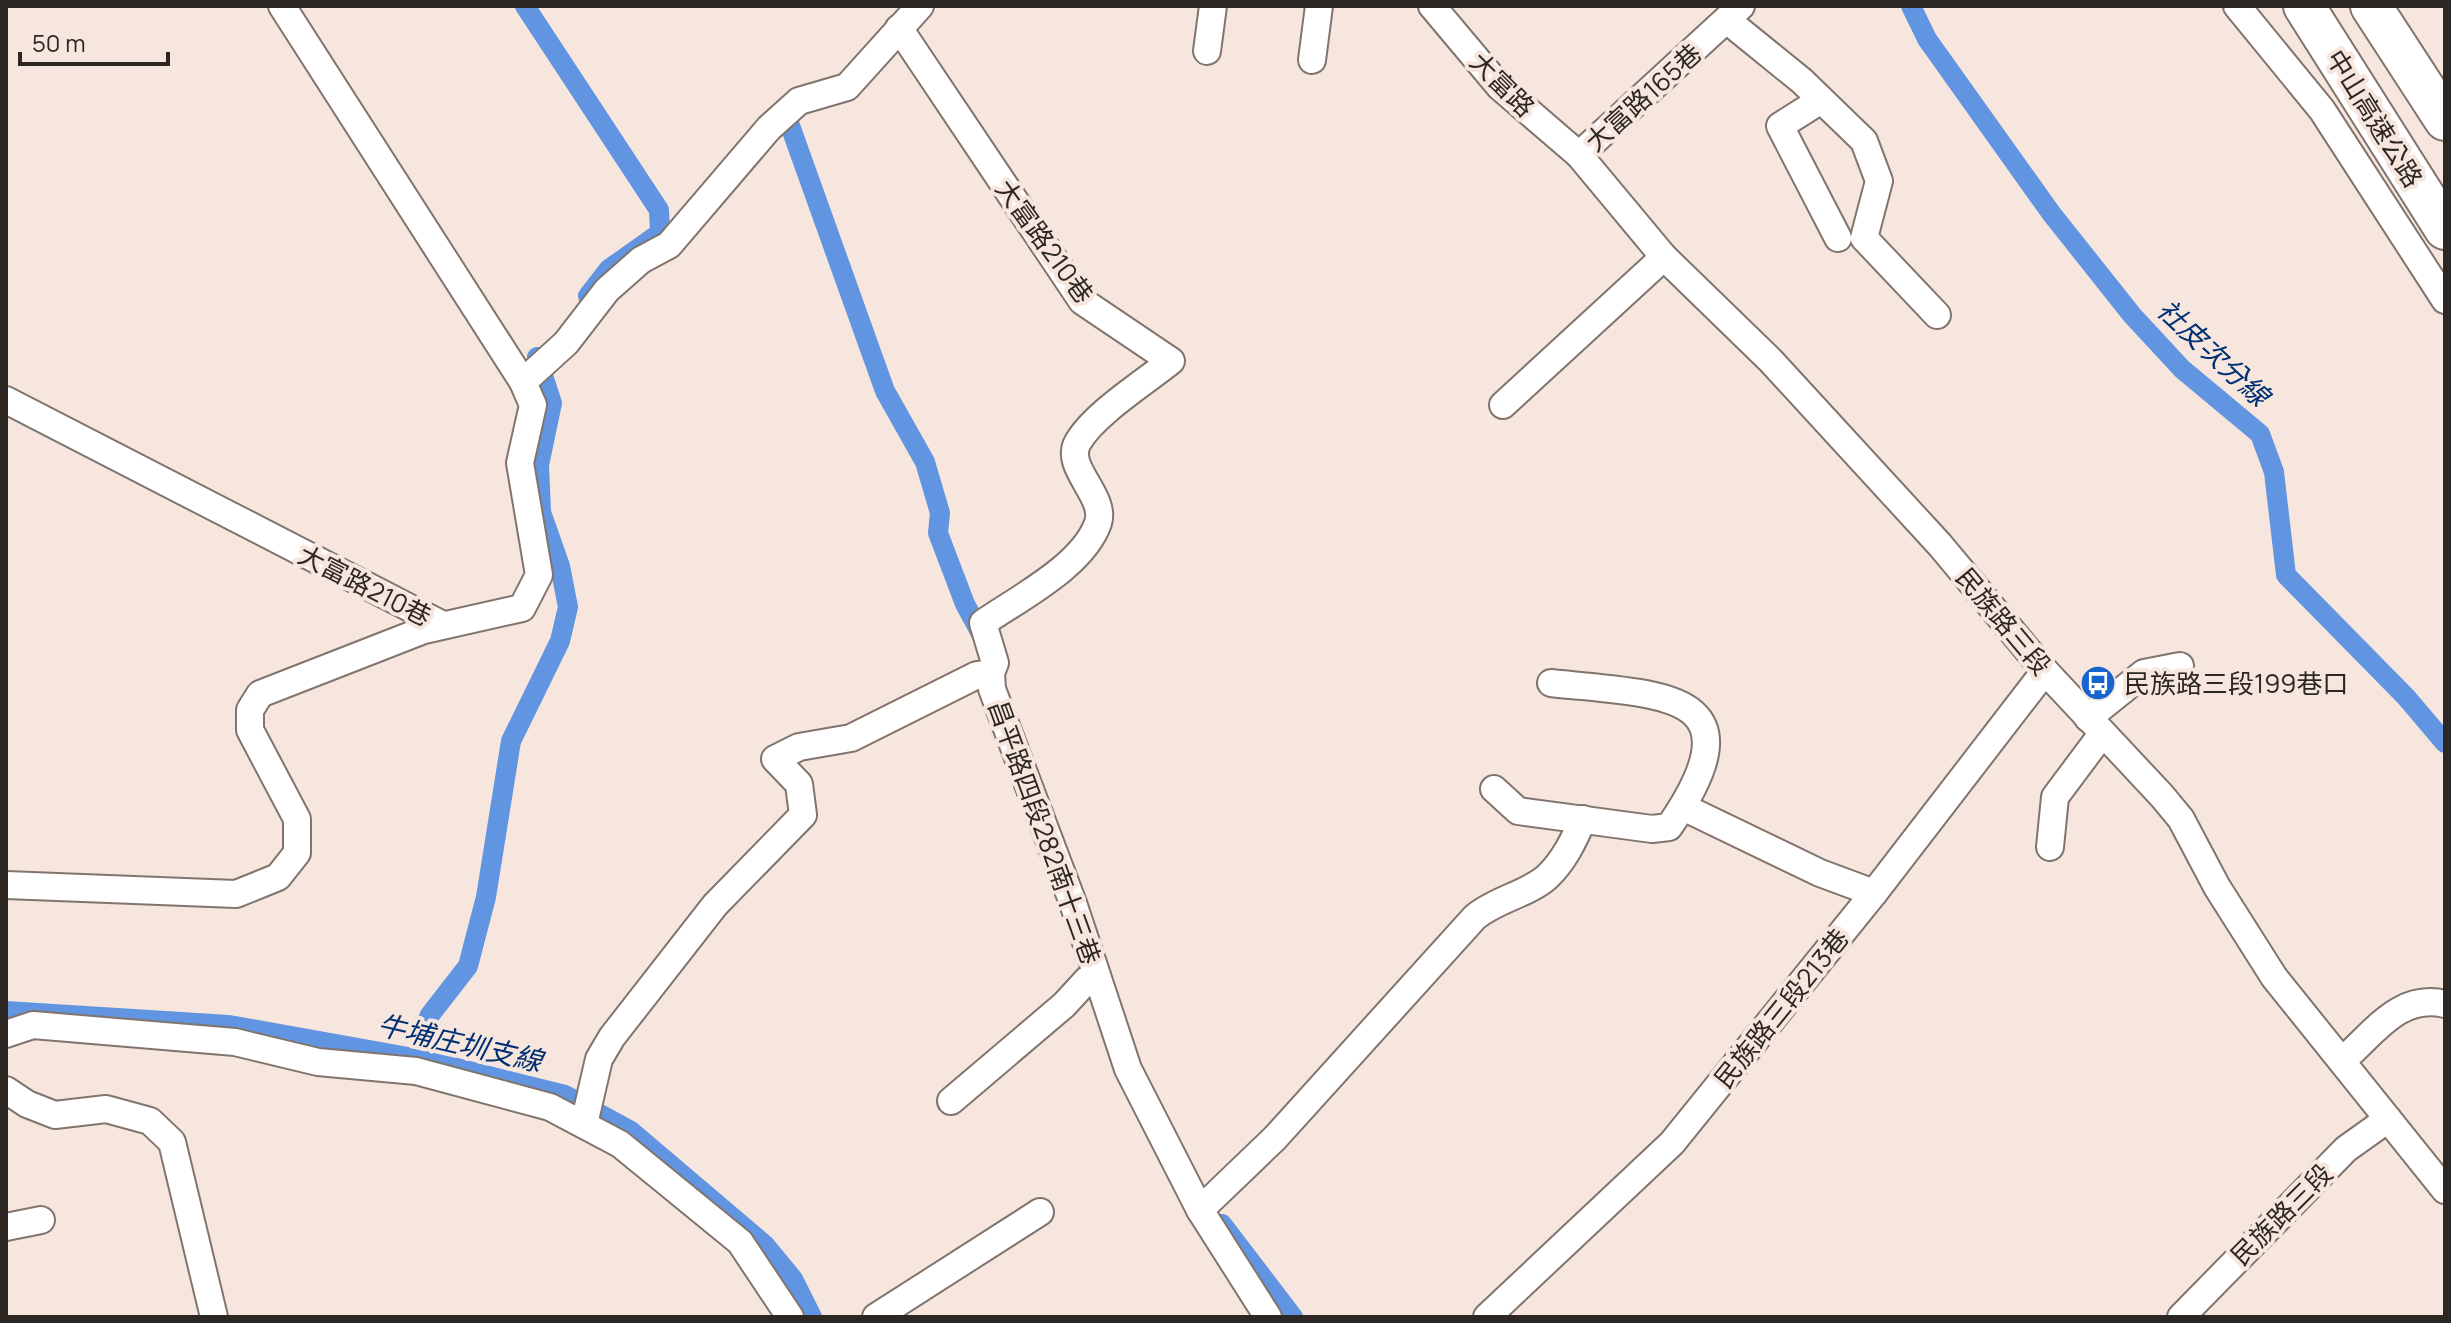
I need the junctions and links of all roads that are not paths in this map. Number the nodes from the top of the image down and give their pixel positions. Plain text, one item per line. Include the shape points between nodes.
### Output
1 (282, 6) edge
2 (920, 6) edge
3 (1213, 6) edge
4 (1319, 6) edge
5 (1432, 6) edge
6 (2237, 6) edge
7 (2304, 6) edge
8 (2371, 6) edge
9 (1734, 14) edge
10 (899, 28) junction
11 (1207, 51) dead end
12 (1312, 60) dead end
13 (1821, 100) junction
14 (2445, 120) edge
15 (1579, 155) junction
16 (2445, 229) edge
17 (1838, 238) dead end
18 (1664, 257) junction
19 (2445, 300) edge
20 (1937, 315) dead end
21 (527, 380) junction
22 (6, 400) edge
23 (1503, 405) dead end
24 (443, 625) junction
25 (2180, 666) dead end
26 (2045, 671) junction
27 (991, 673) junction
28 (1551, 683) dead end
29 (2095, 726) junction
30 (1494, 789) dead end
31 (1683, 807) junction
32 (1583, 819) junction
33 (2050, 847) dead end
34 (6, 885) edge
35 (1874, 893) junction
36 (1097, 976) junction
37 (2445, 1004) edge
38 (6, 1034) edge
39 (2344, 1059) junction
40 (6, 1090) edge
41 (951, 1101) dead end
42 (588, 1111) junction
43 (2388, 1119) junction
44 (2445, 1190) edge
45 (1200, 1210) junction
46 (1040, 1212) dead end
47 (41, 1220) dead end
48 (6, 1227) edge
49 (214, 1317) edge
50 (790, 1317) edge
51 (876, 1317) edge
52 (1268, 1317) edge
53 (1487, 1317) edge
54 (2181, 1317) edge

1 - 21 street, 大富路210巷
2 - 10 street
3 - 11 street
4 - 12 street
5 - 15 street, 大富路 via 1500,87
6 - 19 street via 2322,110
7 - 16 highway, 中山高速公路
8 - 14 highway
9 - 13 street
9 - 15 street, 大富路165巷
10 - 21 street via 847,87 799,101 769,128 669,245 641,260 607,290 566,343
10 - 27 street, 大富路210巷 via 1082,301 1171,361 1077,443 1075,456 1099,510 1098,523 1068,567 983,623 995,663
13 - 17 street via 1780,126
13 - 20 street via 1864,141 1879,181 1864,238
15 - 18 street, 民族路三段
18 - 23 street
18 - 26 street, 民族路三段 via 1771,361 1940,545
21 - 24 street, 大富路210巷 via 533,405 520,463 539,575 522,608
22 - 24 street, 大富路210巷
24 - 34 street via 260,694 250,710 250,730 297,819 297,853 278,877 236,894
25 - 29 street via 2144,673
26 - 29 street, 民族路三段
26 - 35 street, 民族路三段213巷
27 - 36 street, 昌平路四段282南十三巷 via 992,689
27 - 42 street, 昌平路四段282南十三巷 via 977,675 851,738 799,747 775,759 799,784 803,815 715,905 612,1037 599,1059
28 - 31 street via 1627,691 1676,701 1696,711 1706,726 1705,754
29 - 33 street via 2055,797
29 - 39 street, 民族路三段 via 2181,819 2274,977
30 - 32 street via 1518,811
31 - 32 street via 1669,827
31 - 35 street
32 - 45 street via 1571,848 1545,879 1492,903 1475,917 1275,1138
35 - 53 street, 民族路三段213巷 via 1672,1143
36 - 41 street
36 - 45 street, 昌平路四段282南十三巷 via 1128,1069
37 - 39 street via 2428,1000 2404,1005
38 - 42 street via 33,1025 235,1042 318,1062 416,1071
39 - 43 street, 民族路三段
40 - 49 street via 55,1115 106,1109 150,1121 172,1142
42 - 50 street via 620,1144 740,1242
43 - 44 street, 民族路三段
43 - 54 street, 民族路三段 via 2334,1159
45 - 52 street, 昌平路四段282南十三巷
46 - 51 street
47 - 48 street

